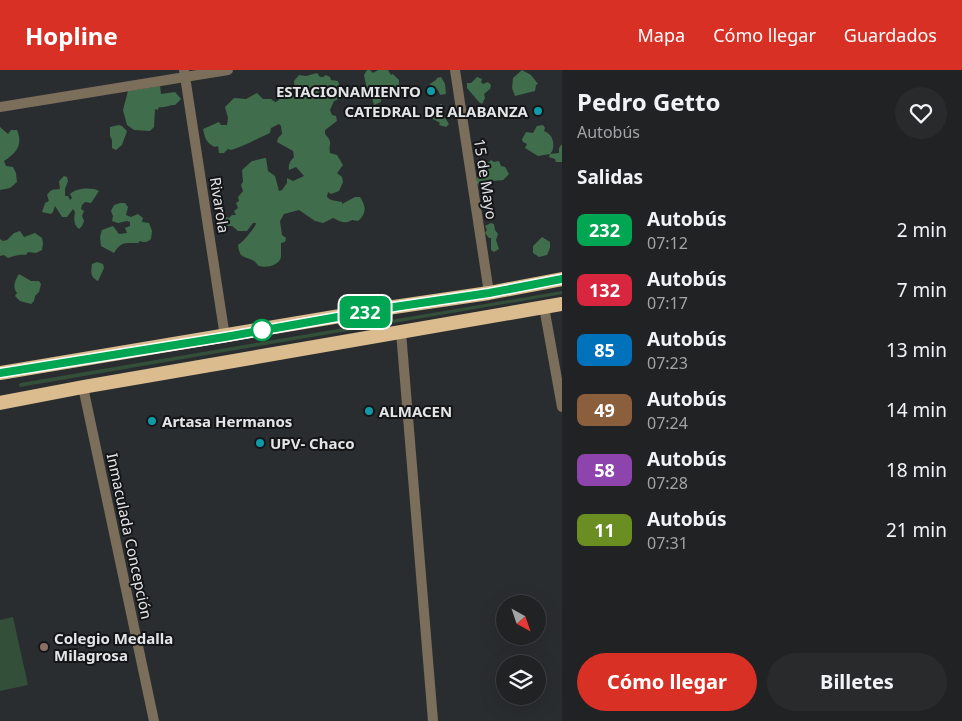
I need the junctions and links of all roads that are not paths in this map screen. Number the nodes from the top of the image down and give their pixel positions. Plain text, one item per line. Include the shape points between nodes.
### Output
1 (228, 70) edge
2 (455, 70) edge
3 (184, 74) edge
4 (0, 108) edge
5 (562, 279) edge
6 (489, 293) junction
7 (562, 304) edge
8 (544, 307) junction
9 (401, 332) junction
10 (225, 337) junction
11 (0, 373) edge
12 (83, 387) junction
13 (0, 403) edge
14 (562, 407) edge
15 (154, 721) edge
16 (434, 721) edge

1 - 3 street
2 - 6 street, 15 de Mayo
3 - 4 street
3 - 10 street, Rivarola
5 - 6 highway
6 - 10 highway
7 - 8 highway
8 - 9 highway
8 - 14 street
9 - 12 highway
9 - 16 street
10 - 11 highway
12 - 13 highway
12 - 15 street, Inmaculada Concepción

